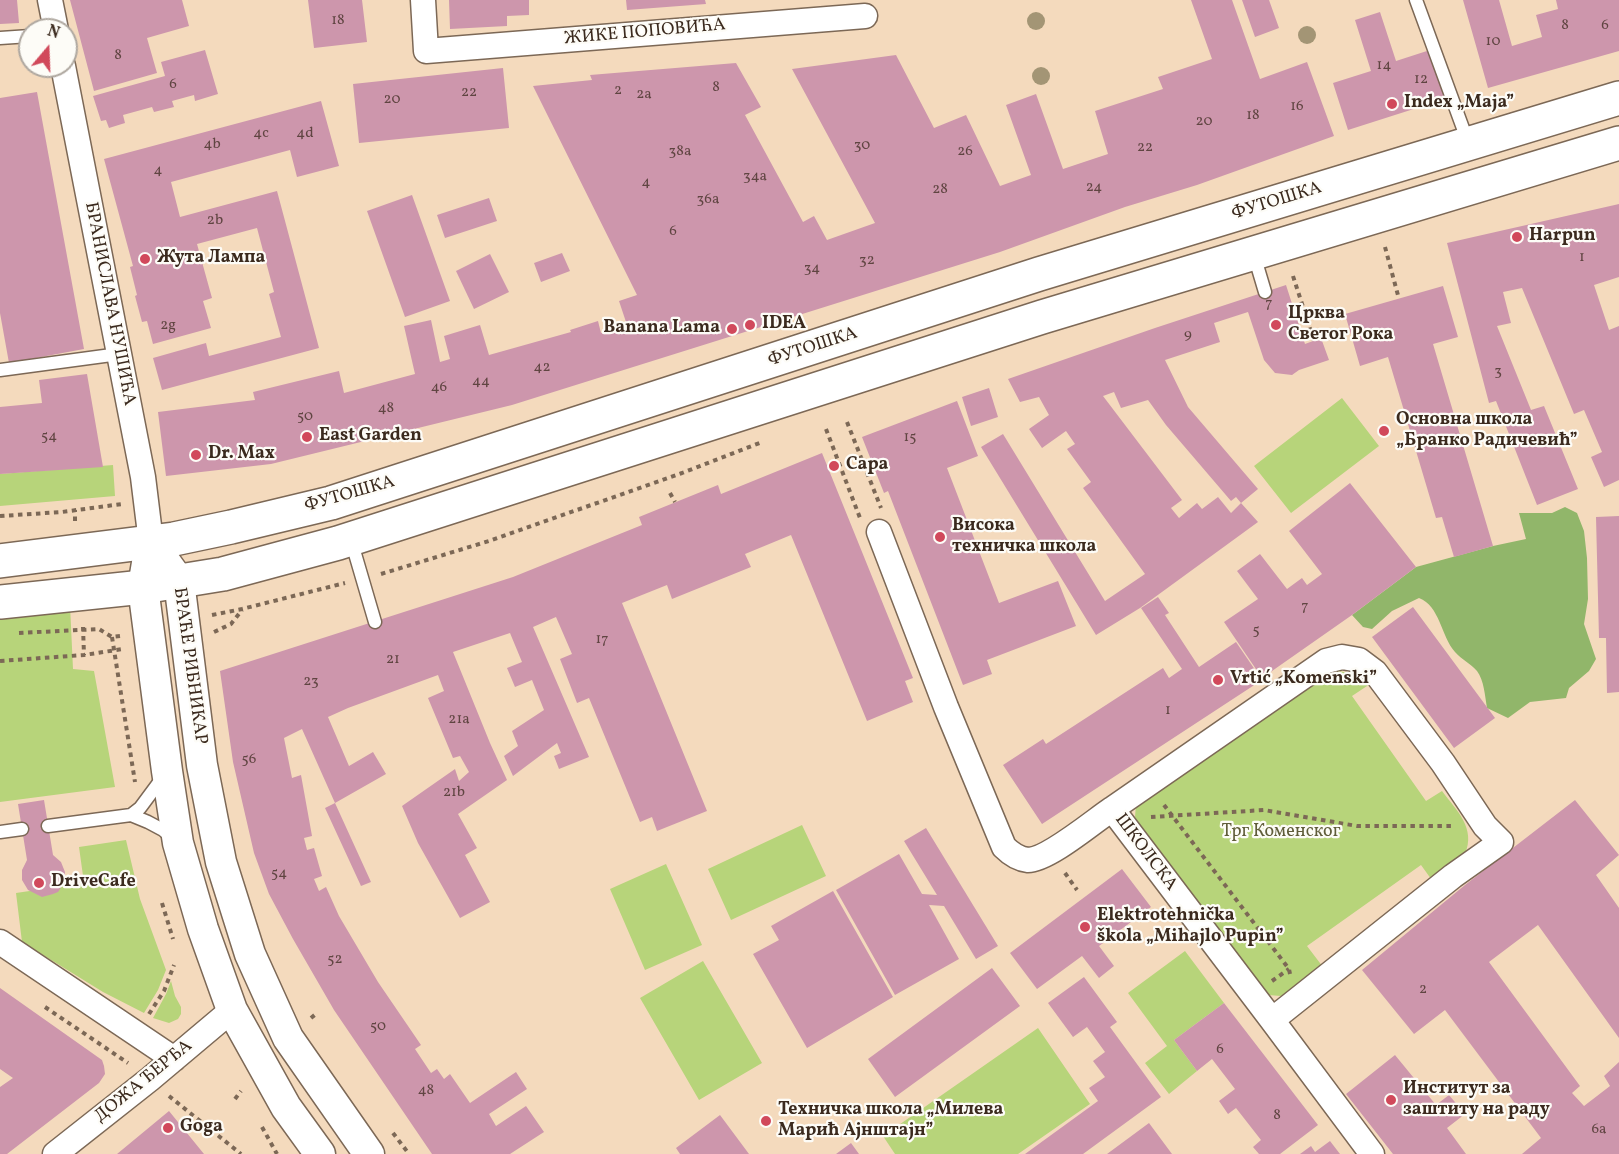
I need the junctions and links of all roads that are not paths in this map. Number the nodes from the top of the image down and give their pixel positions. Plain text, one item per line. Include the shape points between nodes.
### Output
1 (50, 0) edge
2 (423, 0) edge
3 (1416, 0) edge
4 (865, 16) dead end
5 (54, 18) edge
6 (18, 37) edge
7 (0, 38) edge
8 (65, 78) edge
9 (1619, 98) edge
10 (1619, 143) edge
11 (1468, 144) junction
12 (1253, 254) junction
13 (1265, 292) dead end
14 (119, 354) junction
15 (0, 370) edge
16 (882, 525) road end
17 (351, 539) junction
18 (152, 542) junction
19 (0, 561) edge
20 (179, 581) junction
21 (143, 587) junction
22 (0, 602) edge
23 (375, 622) dead end
24 (167, 771) junction
25 (1112, 809) junction
26 (131, 814) junction
27 (48, 826) dead end
28 (22, 829) dead end
29 (0, 832) edge
30 (178, 843) junction
31 (0, 942) edge
32 (232, 1010) junction
33 (1272, 1020) junction
34 (174, 1059) junction
35 (55, 1154) edge
36 (320, 1154) edge
37 (369, 1154) edge
38 (1372, 1154) edge

1 - 5 street
2 - 4 street, ЖИКЕ ПОПОВИЋА via 426,51
3 - 11 lane
6 - 7 lane
8 - 14 street, БРАНИСЛАВА НУШИЋА
9 - 11 main road, ФУТОШКА
10 - 12 main road
11 - 18 main road, ФУТОШКА via 1039,274 331,503
12 - 13 lane
12 - 17 main road via 1042,317
14 - 15 lane
14 - 18 street, БРАНИСЛАВА НУШИЋА
16 - 25 street, ШКОЛСКА via 946,707 1004,847 1020,858 1041,857
17 - 20 main road via 223,574
17 - 23 lane
18 - 19 main road, ФУТОШКА
18 - 20 street, БРАЋЕ РИБНИКАР
18 - 21 street, БРАЋЕ РИБНИКАР
20 - 21 main road
20 - 37 street, БРАЋЕ РИБНИКАР via 202,765 221,862 250,954 288,1038
21 - 22 main road
21 - 24 street, БРАЋЕ РИБНИКАР via 139,640
24 - 26 lane via 140,808
24 - 30 street, БРАЋЕ РИБНИКАР
25 - 33 street, ШКОЛСКА
25 - 33 street via 1326,661 1342,657 1359,660 1375,672 1485,826 1501,842
26 - 27 lane
26 - 30 lane via 163,830
28 - 29 lane
30 - 32 street, БРАЋЕ РИБНИКАР
31 - 34 street
32 - 34 street, ДОЖА ЂЕРЂА
32 - 36 street, БРАЋЕ РИБНИКАР via 286,1107
33 - 38 street, ШКОЛСКА
34 - 35 street, ДОЖА ЂЕРЂА

